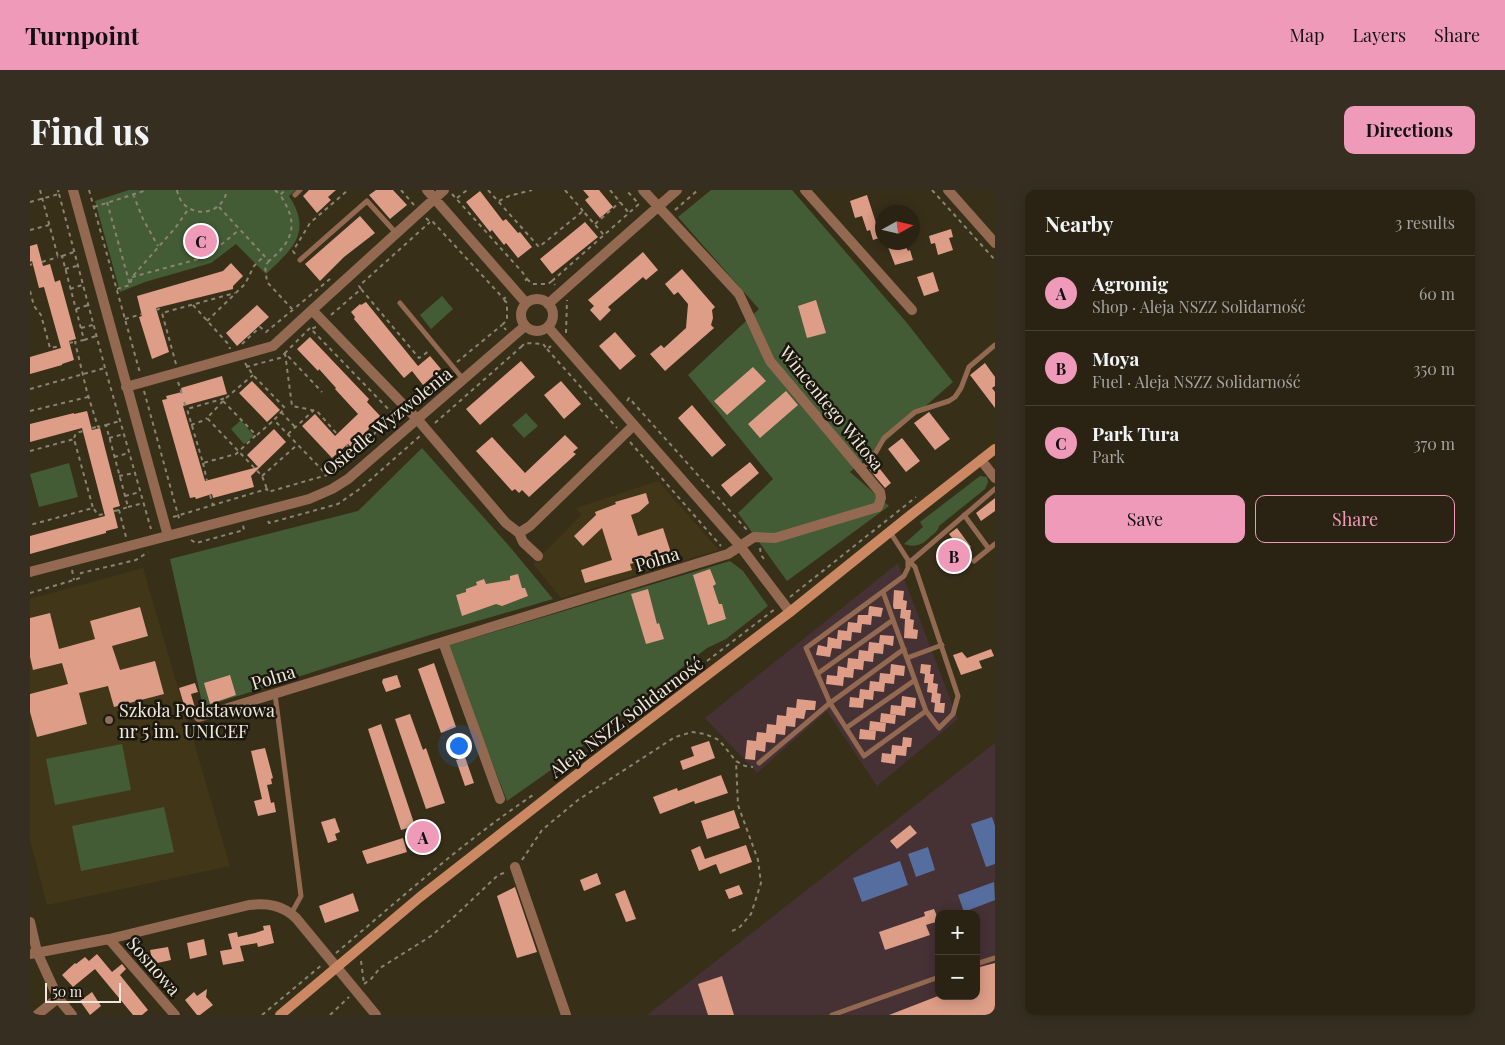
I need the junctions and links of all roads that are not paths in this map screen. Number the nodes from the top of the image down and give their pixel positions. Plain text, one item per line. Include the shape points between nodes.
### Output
1 (72, 190) edge
2 (300, 190) edge
3 (428, 190) edge
4 (444, 190) edge
5 (643, 190) edge
6 (677, 190) edge
7 (805, 190) edge
8 (948, 190) edge
9 (295, 195) dead end
10 (435, 199) junction
11 (658, 207) junction
12 (396, 234) junction
13 (995, 243) edge
14 (300, 260) dead end
15 (400, 303) dead end
16 (526, 304) junction
17 (548, 304) junction
18 (312, 310) junction
19 (912, 310) dead end
20 (525, 326) junction
21 (548, 327) junction
22 (995, 345) edge
23 (463, 380) junction
24 (126, 387) junction
25 (418, 420) junction
26 (634, 425) junction
27 (995, 449) edge
28 (981, 460) junction
29 (861, 470) junction
30 (995, 478) edge
31 (995, 488) edge
32 (964, 516) junction
33 (519, 532) junction
34 (890, 532) junction
35 (168, 536) junction
36 (754, 537) joint
37 (740, 546) junction
38 (992, 548) edge
39 (538, 556) dead end
40 (909, 561) junction
41 (974, 561) dead end
42 (30, 572) edge
43 (883, 592) junction
44 (790, 612) junction
45 (893, 620) junction
46 (443, 642) junction
47 (942, 645) junction
48 (904, 649) junction
49 (907, 658) junction
50 (817, 674) junction
51 (915, 680) junction
52 (275, 693) junction
53 (830, 703) junction
54 (926, 711) junction
55 (199, 716) dead end
56 (846, 728) junction
57 (759, 763) road end
58 (500, 799) dead end
59 (515, 867) road end
60 (291, 914) junction
61 (30, 922) edge
62 (109, 939) junction
63 (34, 953) edge
64 (995, 958) edge
65 (980, 963) edge
66 (337, 966) junction
67 (935, 979) edge
68 (58, 998) junction
69 (37, 1015) edge
70 (72, 1015) edge
71 (175, 1015) edge
72 (280, 1015) edge
73 (376, 1015) edge
74 (566, 1015) edge
75 (832, 1015) edge

1 - 24 street
2 - 9 lane
3 - 10 street
4 - 10 street
5 - 11 street, Wincentego Witosa
6 - 11 street
7 - 19 street
8 - 13 street
10 - 12 street
10 - 16 street
11 - 17 street
11 - 29 street, Wincentego Witosa via 739,294 770,361
12 - 14 lane via 367,201
12 - 18 street
15 - 23 lane
16 - 17 street via 537,299
16 - 20 street via 521,314
17 - 21 street via 553,315
18 - 24 street via 273,346 234,354
18 - 25 street
20 - 21 street via 536,331
20 - 23 street, Osiedle Wyzwolenia
21 - 26 street
22 - 29 lane via 969,367 955,397 916,412 884,438
23 - 25 street, Osiedle Wyzwolenia
24 - 35 street
25 - 33 street via 506,523
25 - 35 street, Osiedle Wyzwolenia via 332,489 187,536
26 - 33 street via 530,526
26 - 37 street
27 - 28 street, Aleja NSZZ Solidarność
28 - 30 street
28 - 34 street, Aleja NSZZ Solidarność
29 - 36 street, Wincentego Witosa via 880,492 878,507 775,538
30 - 31 lane
31 - 32 lane
32 - 38 lane
32 - 40 lane
33 - 39 street via 523,542
34 - 40 lane
34 - 44 street, Aleja NSZZ Solidarność
35 - 42 street, Osiedle Wyzwolenia
36 - 37 street, Polna
37 - 44 street
37 - 46 street, Polna via 728,554
38 - 41 lane
40 - 43 lane via 904,576
40 - 47 lane via 915,567
43 - 45 lane
43 - 50 lane via 806,648
44 - 66 street, Aleja NSZZ Solidarność via 420,897
45 - 48 lane
45 - 50 lane
46 - 52 street, Polna
46 - 58 street
47 - 49 lane
47 - 54 lane via 958,696 953,714 940,728
48 - 49 lane
48 - 53 lane
49 - 51 lane
50 - 53 lane
51 - 54 lane
51 - 56 lane
52 - 55 street, Polna
52 - 60 lane via 301,896
53 - 56 lane
53 - 57 lane
54 - 56 lane via 864,756
59 - 74 street
60 - 62 street via 269,904 249,905
60 - 66 street
61 - 63 street
62 - 63 street
62 - 71 street, Sosnowa
63 - 68 street
64 - 65 lane
66 - 72 street, Aleja NSZZ Solidarność
66 - 73 street
67 - 75 lane
68 - 69 street
68 - 70 street

